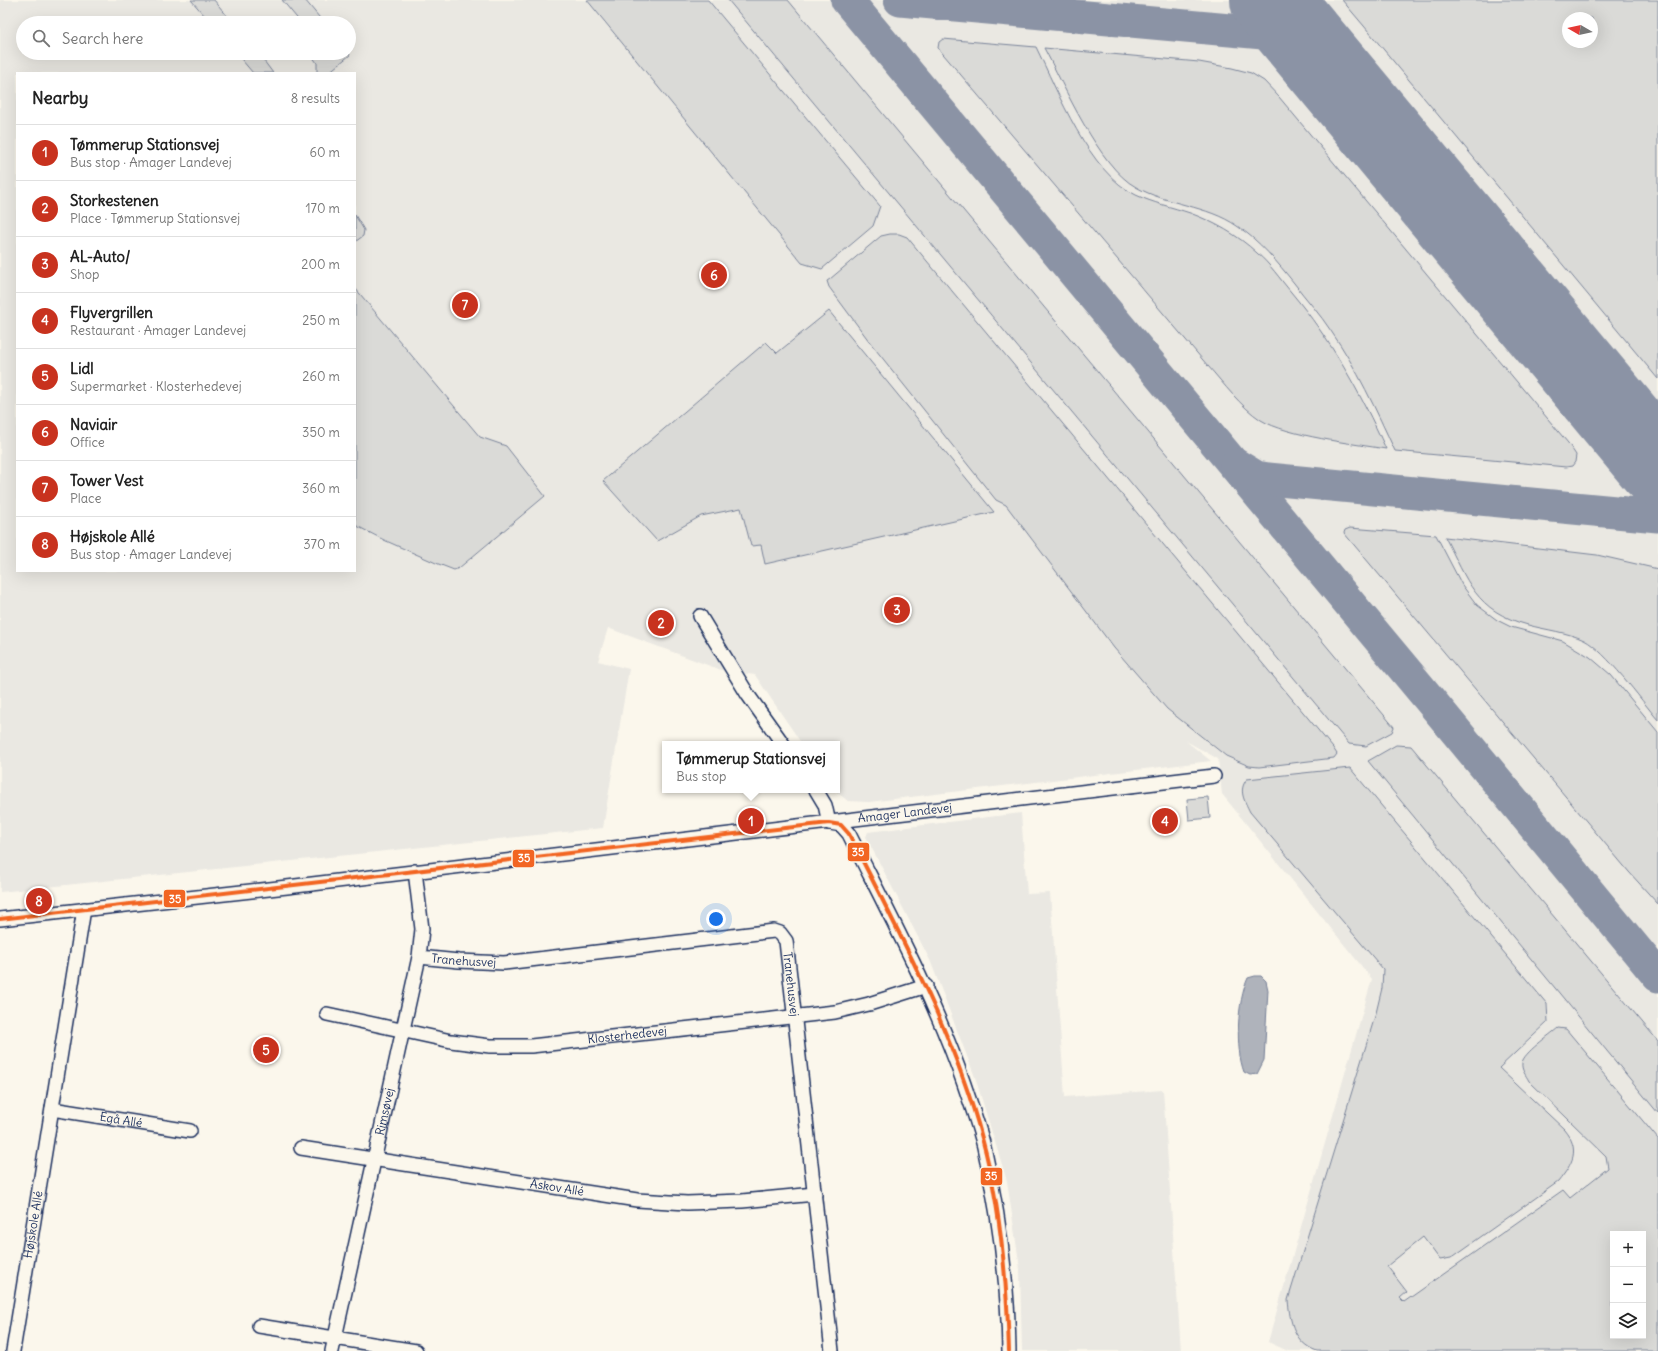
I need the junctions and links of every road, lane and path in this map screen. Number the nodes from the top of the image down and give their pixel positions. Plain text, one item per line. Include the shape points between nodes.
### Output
1 (700, 616) dead end
2 (781, 741) edge
3 (1214, 776) dead end
4 (818, 793) edge
5 (829, 823) junction
6 (415, 871) junction
7 (84, 909) junction
8 (0, 918) edge
9 (419, 956) junction
10 (926, 986) junction
11 (327, 1014) dead end
12 (794, 1017) junction
13 (403, 1032) junction
14 (52, 1109) junction
15 (190, 1131) dead end
16 (300, 1148) dead end
17 (375, 1159) junction
18 (815, 1194) junction
19 (259, 1326) dead end
20 (333, 1345) edge
21 (13, 1351) edge
22 (416, 1351) edge
23 (832, 1351) edge
24 (1009, 1351) edge

1 - 2 street via 748,695
3 - 5 street, Amager Landevej
4 - 5 street via 825,805
5 - 6 street, Amager Landevej
5 - 10 street via 841,825 849,834
6 - 7 street, Amager Landevej
6 - 9 street, Rimsøvej via 422,928
7 - 8 street, Amager Landevej
7 - 14 street, Højskole Allé
9 - 12 street, Tranehusvej via 459,962 504,963 774,931 780,933 786,941
9 - 13 street, Rimsøvej
10 - 12 street, Klosterhedevej via 835,1012
10 - 24 street via 950,1042 984,1146 1004,1260
11 - 13 street, Klosterhedevej
12 - 13 street, Klosterhedevej via 531,1046 490,1046
12 - 18 street, Tranehusvej
13 - 17 street, Rimsøvej
14 - 15 street, Egå Allé
14 - 21 street, Højskole Allé
16 - 17 street, Askov Allé
17 - 18 street, Askov Allé via 637,1200 687,1203
17 - 20 street, Rimsøvej
18 - 23 street, Tranehusvej
19 - 20 street
20 - 22 street

